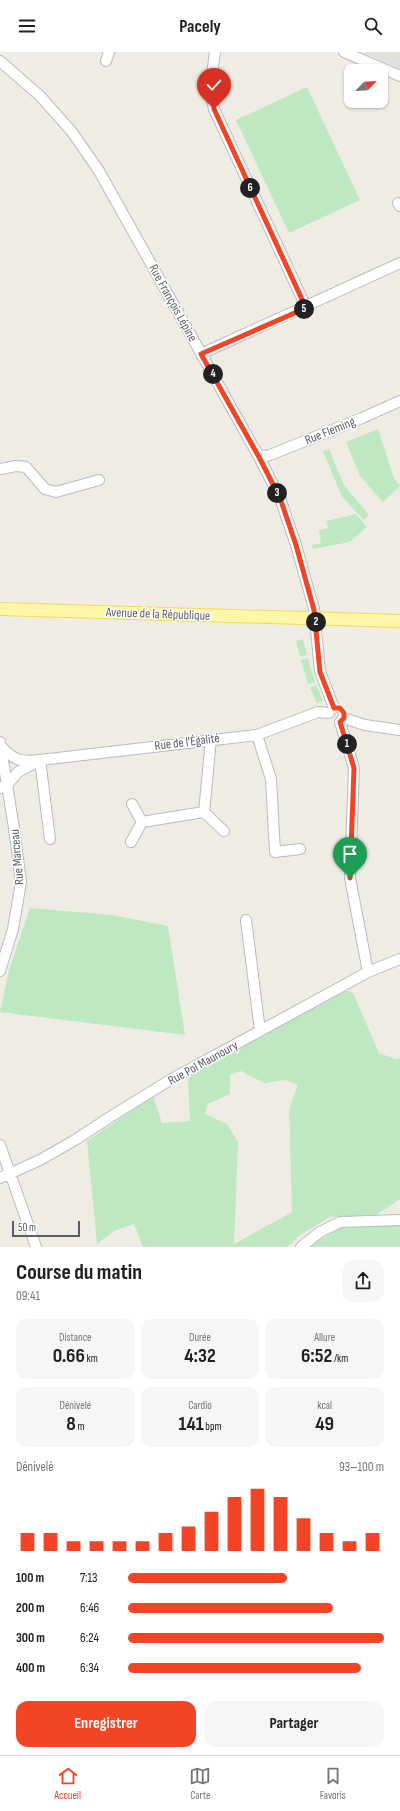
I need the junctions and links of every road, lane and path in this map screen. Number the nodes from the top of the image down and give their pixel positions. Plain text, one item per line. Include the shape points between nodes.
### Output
1 (215, 52) edge
2 (344, 52) edge
3 (0, 61) edge
4 (400, 76) edge
5 (400, 263) edge
6 (306, 308) junction
7 (201, 354) junction
8 (400, 401) edge
9 (259, 457) junction
10 (0, 469) edge
11 (99, 480) dead end
12 (0, 609) edge
13 (315, 619) junction
14 (400, 621) edge
15 (332, 711) junction
16 (342, 720) junction
17 (400, 730) edge
18 (257, 735) junction
19 (211, 739) junction
20 (0, 744) edge
21 (40, 760) junction
22 (4, 786) edge
23 (132, 804) dead end
24 (204, 812) junction
25 (142, 822) junction
26 (224, 831) dead end
27 (50, 839) dead end
28 (131, 842) dead end
29 (300, 849) dead end
30 (246, 920) dead end
31 (400, 959) edge
32 (0, 971) edge
33 (368, 972) junction
34 (260, 1031) junction
35 (0, 1145) edge
36 (10, 1174) junction
37 (0, 1178) edge
38 (400, 1220) edge
39 (36, 1247) edge
40 (301, 1247) edge

1 - 6 street via 210,90 214,109
2 - 4 street
3 - 7 street, Rue François Lépine via 40,96 76,138 102,178
5 - 6 street
6 - 7 street
7 - 9 street, Rue François Lépine
8 - 9 street, Rue Fleming via 270,455
9 - 13 street, Rue François Lépine via 280,498 296,545
10 - 11 street via 26,467 45,489 56,492
12 - 13 main road, Avenue de la République
13 - 14 main road, Avenue de la République
13 - 15 street, Rue François Lépine via 320,672
15 - 16 street via 330,718 333,721
15 - 18 street, Rue de l'Égalité via 318,712
16 - 17 street
16 - 33 street via 354,768 350,878
18 - 19 street, Rue de l'Égalité
18 - 29 street via 271,779 276,852
19 - 21 street, Rue de l'Égalité
19 - 24 street
20 - 21 street, Rue de l'Égalité via 10,757 26,761
20 - 22 street, Rue Marceau
21 - 22 street, Rue de l'Égalité via 18,772
21 - 27 street
22 - 32 street, Rue Marceau via 21,882 13,929
23 - 25 street
24 - 25 street
24 - 26 street
25 - 28 street
30 - 34 street
31 - 33 street, Rue Pol Maunoury
33 - 34 street, Rue Pol Maunoury
34 - 36 street, Rue Pol Maunoury via 170,1080 75,1140
35 - 36 street
36 - 37 street, Rue Pol Maunoury
36 - 39 street
38 - 40 street via 340,1222 320,1232

